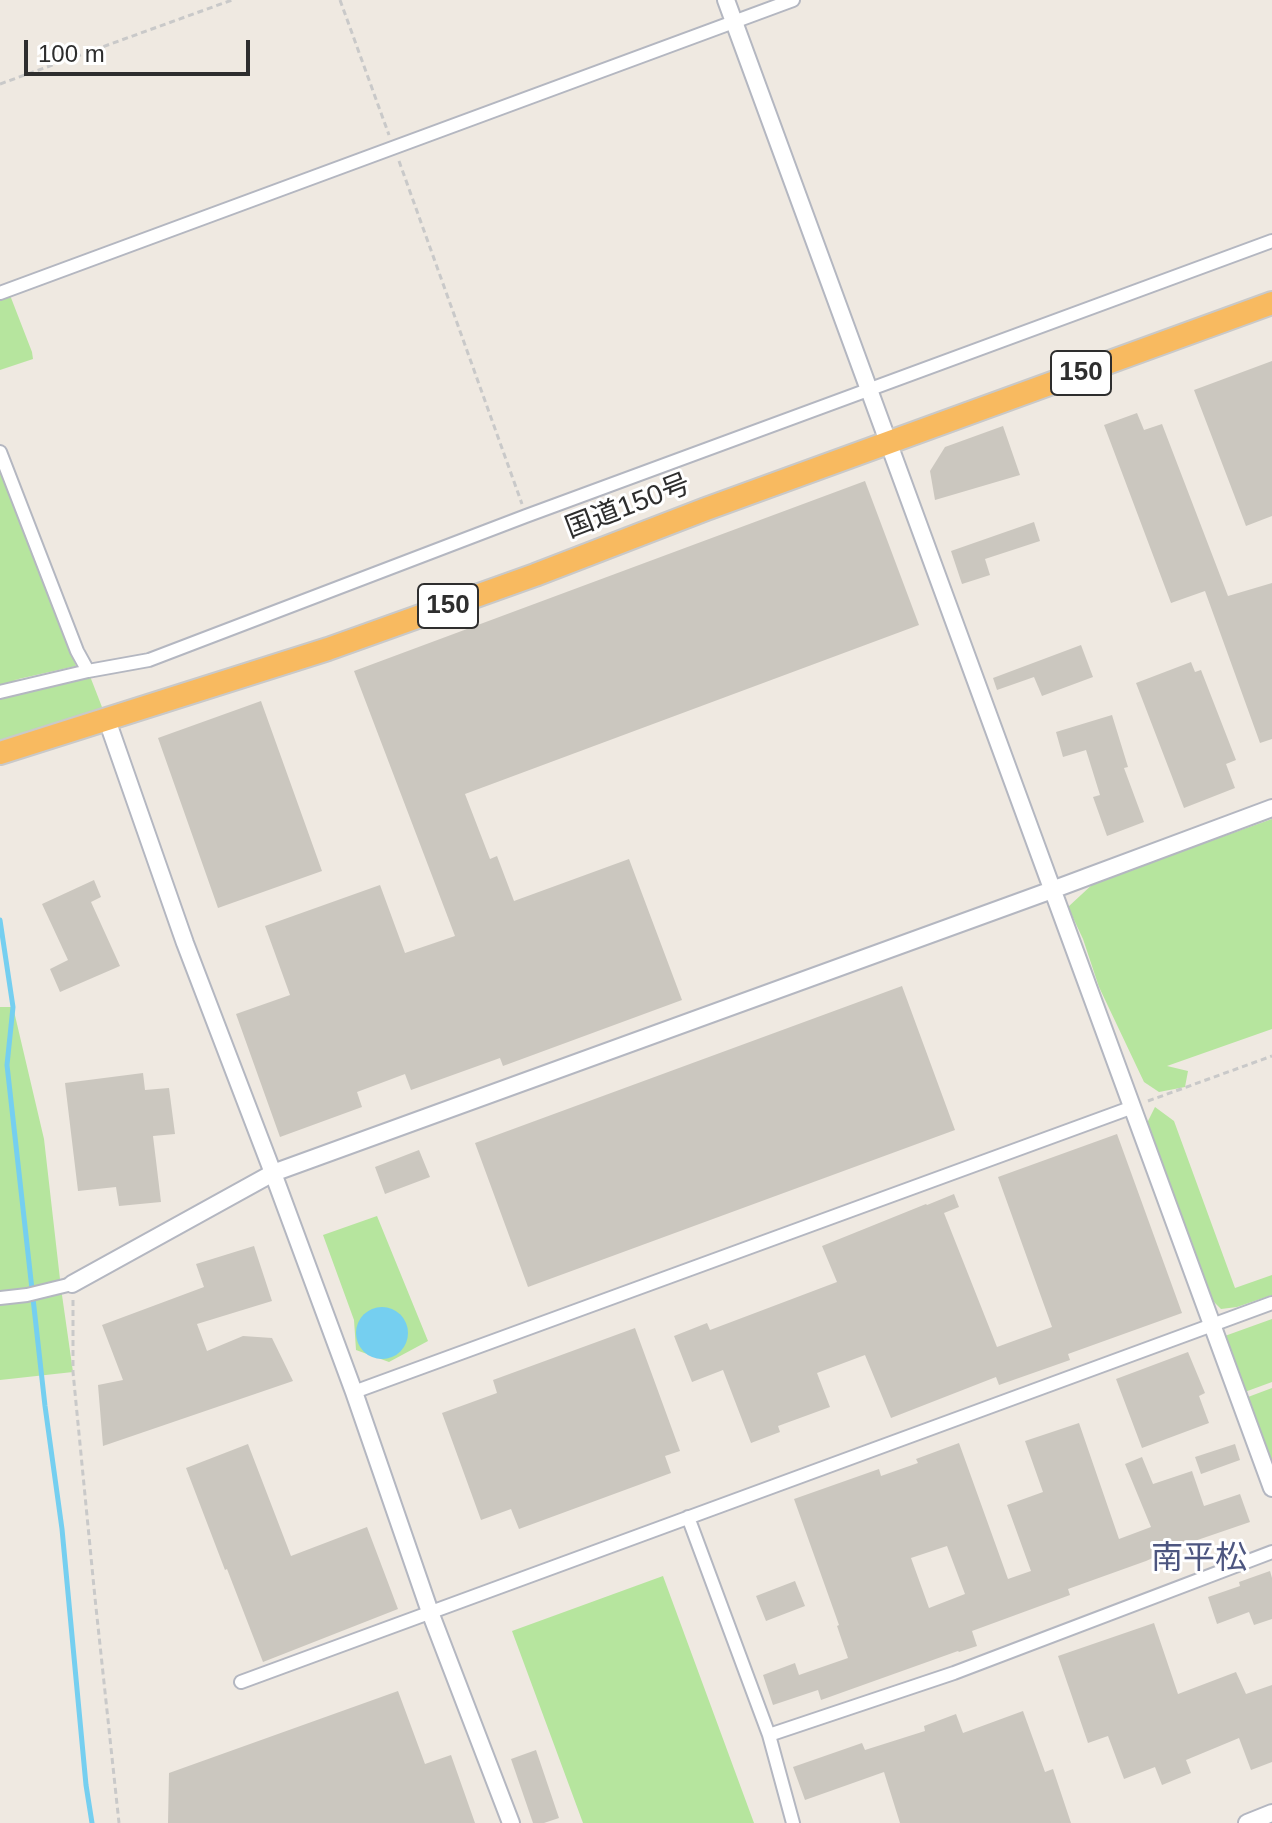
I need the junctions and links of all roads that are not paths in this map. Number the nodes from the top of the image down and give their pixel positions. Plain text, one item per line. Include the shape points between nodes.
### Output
1 (726, 0) edge
2 (793, 0) edge
3 (734, 21) junction
4 (1272, 241) edge
5 (0, 293) edge
6 (1272, 303) edge
7 (869, 390) junction
8 (889, 442) junction
9 (0, 452) edge
10 (88, 671) junction
11 (0, 692) edge
12 (107, 720) junction
13 (0, 753) edge
14 (1272, 808) edge
15 (1052, 890) junction
16 (1133, 1107) junction
17 (273, 1173) junction
18 (72, 1284) joint
19 (0, 1298) edge
20 (1272, 1303) edge
21 (1213, 1325) junction
22 (354, 1392) junction
23 (1272, 1488) edge
24 (688, 1517) junction
25 (1272, 1552) edge
26 (430, 1612) junction
27 (241, 1682) dead end
28 (769, 1735) junction
29 (1272, 1813) edge
30 (511, 1823) edge
31 (793, 1823) edge
32 (1247, 1823) edge

1 - 3 street
2 - 3 street
3 - 5 street
3 - 7 street
4 - 7 street
6 - 8 highway, 国道150号 / 150
7 - 8 street
7 - 10 street via 149,660
8 - 12 highway, 国道150号 / 150 via 343,644
8 - 15 street
9 - 10 street
10 - 11 street
12 - 13 highway, 国道150号 / 150
12 - 17 street
14 - 15 street
15 - 16 street
15 - 17 street
16 - 21 street
16 - 22 street
17 - 18 street
17 - 22 street
18 - 19 street
20 - 21 street
21 - 23 street
21 - 24 street
22 - 26 street
24 - 26 street
24 - 28 street
25 - 28 street via 954,1673
26 - 27 street
26 - 30 street
28 - 31 street
29 - 32 street

